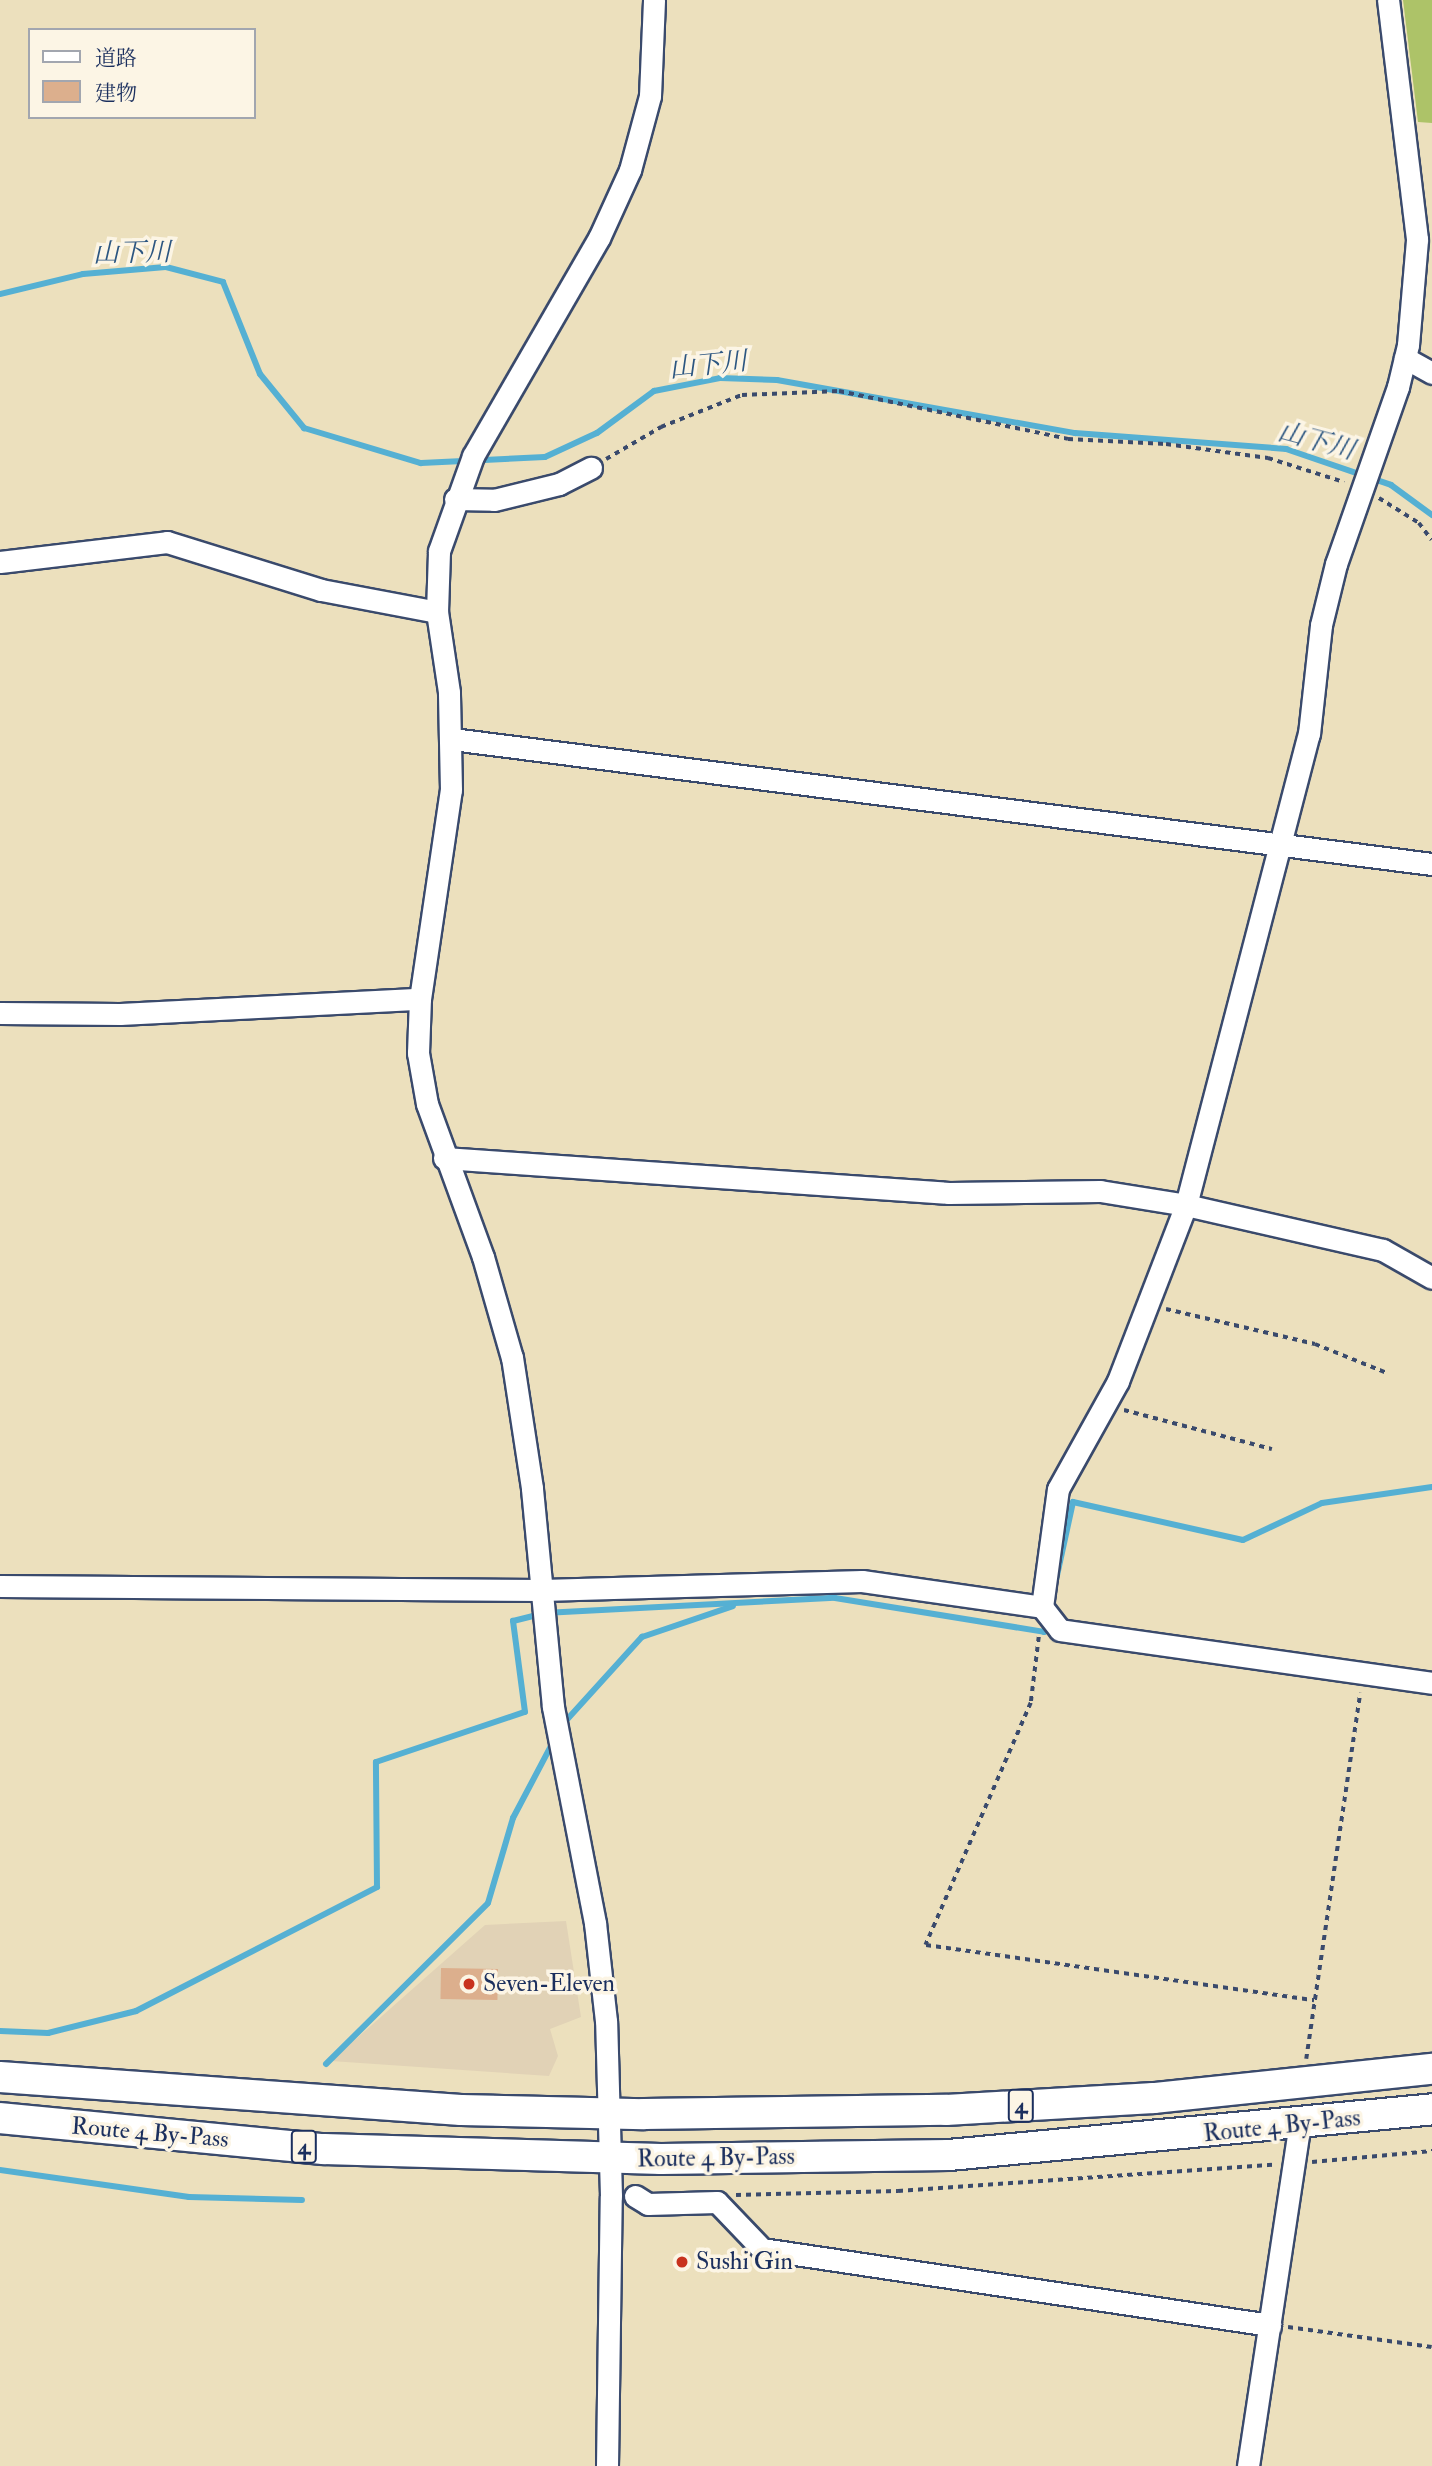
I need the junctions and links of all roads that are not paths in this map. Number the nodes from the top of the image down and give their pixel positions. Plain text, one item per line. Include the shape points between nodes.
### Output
1 (654, 0) edge
2 (1388, 0) edge
3 (1425, 263) edge
4 (1405, 358) junction
5 (1432, 373) edge
6 (591, 468) road end
7 (455, 499) junction
8 (0, 562) edge
9 (437, 612) junction
10 (452, 739) junction
11 (1281, 845) junction
12 (1432, 864) edge
13 (420, 999) junction
14 (0, 1013) edge
15 (444, 1158) junction
16 (1186, 1205) junction
17 (1432, 1278) edge
18 (0, 1586) edge
19 (542, 1590) junction
20 (1042, 1607) junction
21 (1432, 1683) edge
22 (1432, 2069) edge
23 (0, 2077) edge
24 (1423, 2111) edge
25 (608, 2114) junction
26 (0, 2118) edge
27 (1300, 2124) junction
28 (610, 2159) junction
29 (635, 2196) dead end
30 (1270, 2325) junction
31 (607, 2466) edge
32 (1248, 2466) edge

1 - 7 street via 650,96 630,170 599,238 552,313
2 - 3 street
3 - 4 street
4 - 5 street
4 - 11 street via 1336,564 1321,625 1309,734
6 - 7 street via 559,484 494,500
7 - 9 street via 439,551
8 - 9 street via 167,542 321,590
9 - 10 street
10 - 11 street
10 - 13 street via 451,790
11 - 12 street
11 - 16 street
13 - 14 street via 120,1014
13 - 15 street via 418,1053 427,1104
15 - 16 street via 949,1193 1100,1191
15 - 19 street via 483,1257 512,1358
16 - 17 street via 1383,1250
16 - 20 street via 1150,1306 1105,1405 1058,1489
18 - 19 street
19 - 20 street via 862,1581
19 - 25 street via 555,1720 596,1935 606,2021
20 - 21 street via 1060,1630
22 - 25 highway, Route 4 By-Pass / 4 via 1154,2098 960,2109
23 - 25 highway, Route 4 By-Pass / 4 via 461,2110
24 - 27 highway, Route 4 By-Pass / 4
25 - 28 street
26 - 28 highway, Route 4 By-Pass / 4 via 324,2149
27 - 28 highway, Route 4 By-Pass / 4 via 949,2155
27 - 30 street
28 - 31 street
29 - 30 street via 648,2204 717,2202 762,2249
30 - 32 street

